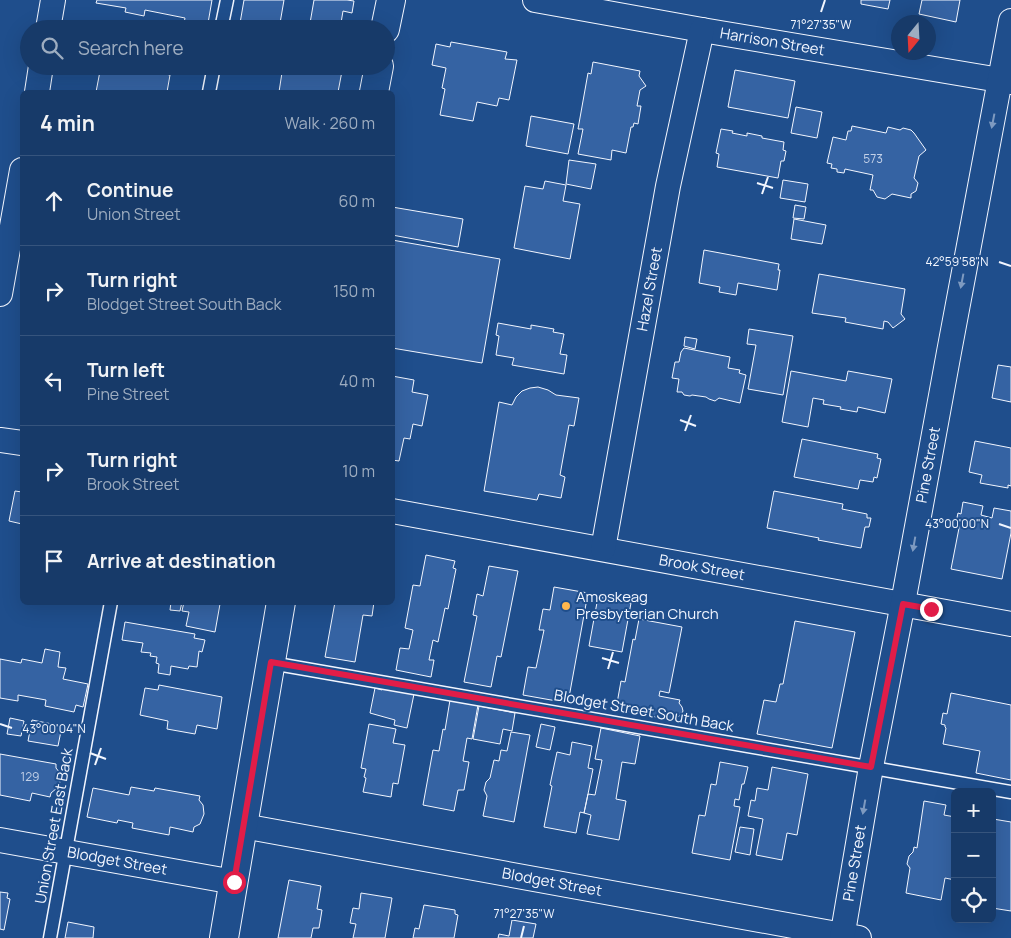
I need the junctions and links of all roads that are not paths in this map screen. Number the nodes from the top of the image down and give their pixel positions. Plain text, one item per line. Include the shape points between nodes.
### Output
1 (54, 0) edge
2 (227, 0) edge
3 (391, 0) edge
4 (535, 0) edge
5 (50, 20) edge
6 (223, 20) edge
7 (387, 20) edge
8 (1011, 22) edge
9 (702, 30) junction
10 (40, 75) edge
11 (212, 75) edge
12 (377, 75) edge
13 (1006, 81) edge
14 (37, 90) edge
15 (209, 90) edge
16 (374, 90) edge
17 (20, 181) edge
18 (0, 294) edge
19 (0, 440) edge
20 (20, 444) edge
21 (395, 512) edge
22 (602, 549) junction
23 (903, 604) junction
24 (110, 605) edge
25 (281, 605) edge
26 (1011, 624) edge
27 (271, 662) junction
28 (871, 767) junction
29 (1011, 792) edge
30 (243, 826) junction
31 (0, 840) edge
32 (66, 852) junction
33 (234, 882) junction
34 (848, 937) edge
35 (50, 938) edge
36 (224, 938) edge

1 - 5 street
2 - 6 lane
3 - 7 street
4 - 9 street, Harrison Street
8 - 13 street, Pine Street
9 - 13 street, Harrison Street
9 - 22 street, Hazel Street via 668,186
10 - 14 street
11 - 15 lane
12 - 16 street
13 -> 23 street, Pine Street via 950,343
17 - 18 street
19 - 20 street
21 - 22 street, Brook Street
22 - 23 street, Brook Street
23 - 26 street, Brook Street
23 - 28 street, Pine Street
24 - 32 lane, Union Street East Back
25 - 27 street
27 - 28 lane, Blodget Street South Back
27 - 30 street
28 - 29 lane, Blodget Street South Back
28 -> 34 street, Pine Street
30 - 33 street
30 - 34 street, Blodget Street
31 - 32 street, Blodget Street
32 - 33 street, Blodget Street
32 - 35 lane, Union Street East Back
33 - 36 street

